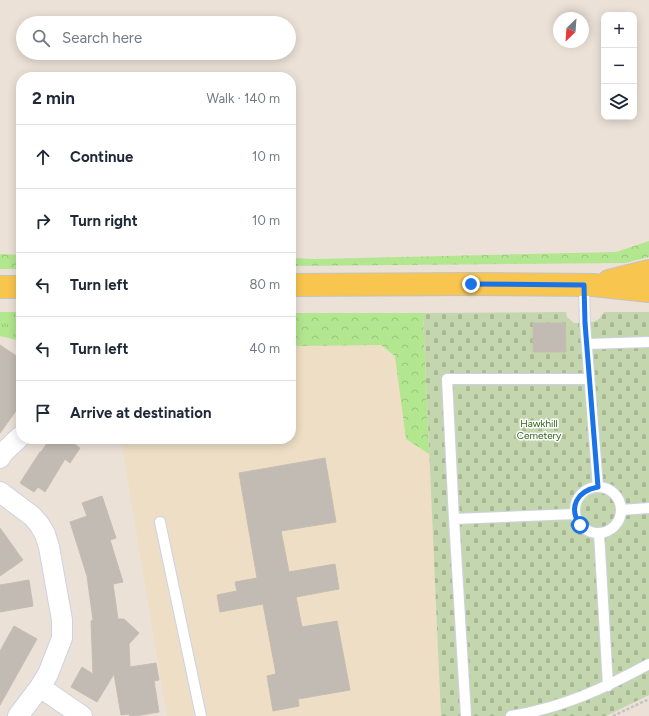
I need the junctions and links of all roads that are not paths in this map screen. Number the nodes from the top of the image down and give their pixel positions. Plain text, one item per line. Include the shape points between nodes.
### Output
1 (589, 285) junction
2 (647, 285) edge
3 (296, 286) edge
4 (0, 287) edge
5 (16, 287) edge
6 (649, 342) edge
7 (587, 344) junction
8 (589, 379) junction
9 (16, 441) edge
10 (0, 458) edge
11 (598, 487) junction
12 (0, 492) edge
13 (649, 508) edge
14 (621, 510) junction
15 (575, 514) junction
16 (454, 519) junction
17 (160, 522) dead end
18 (599, 533) junction
19 (649, 664) edge
20 (608, 686) junction
21 (40, 687) junction
22 (18, 716) edge
23 (82, 716) edge
24 (201, 716) edge
25 (466, 716) edge
26 (511, 716) edge

1 - 2 main road
1 - 3 main road
1 - 7 lane
4 - 5 main road
6 - 7 lane
7 - 8 lane
8 - 11 lane
8 - 16 lane via 447,379
9 - 10 street
11 - 14 lane via 605,488 616,497
11 - 15 lane via 583,492 575,506
12 - 21 street via 32,516 45,534 49,547 62,620 62,638
13 - 14 lane
14 - 18 lane via 616,524 611,529
15 - 16 lane
15 - 18 lane via 585,529
16 - 25 lane
17 - 24 lane
18 - 20 lane
19 - 20 lane
20 - 26 lane via 566,703
21 - 22 street
21 - 23 street

